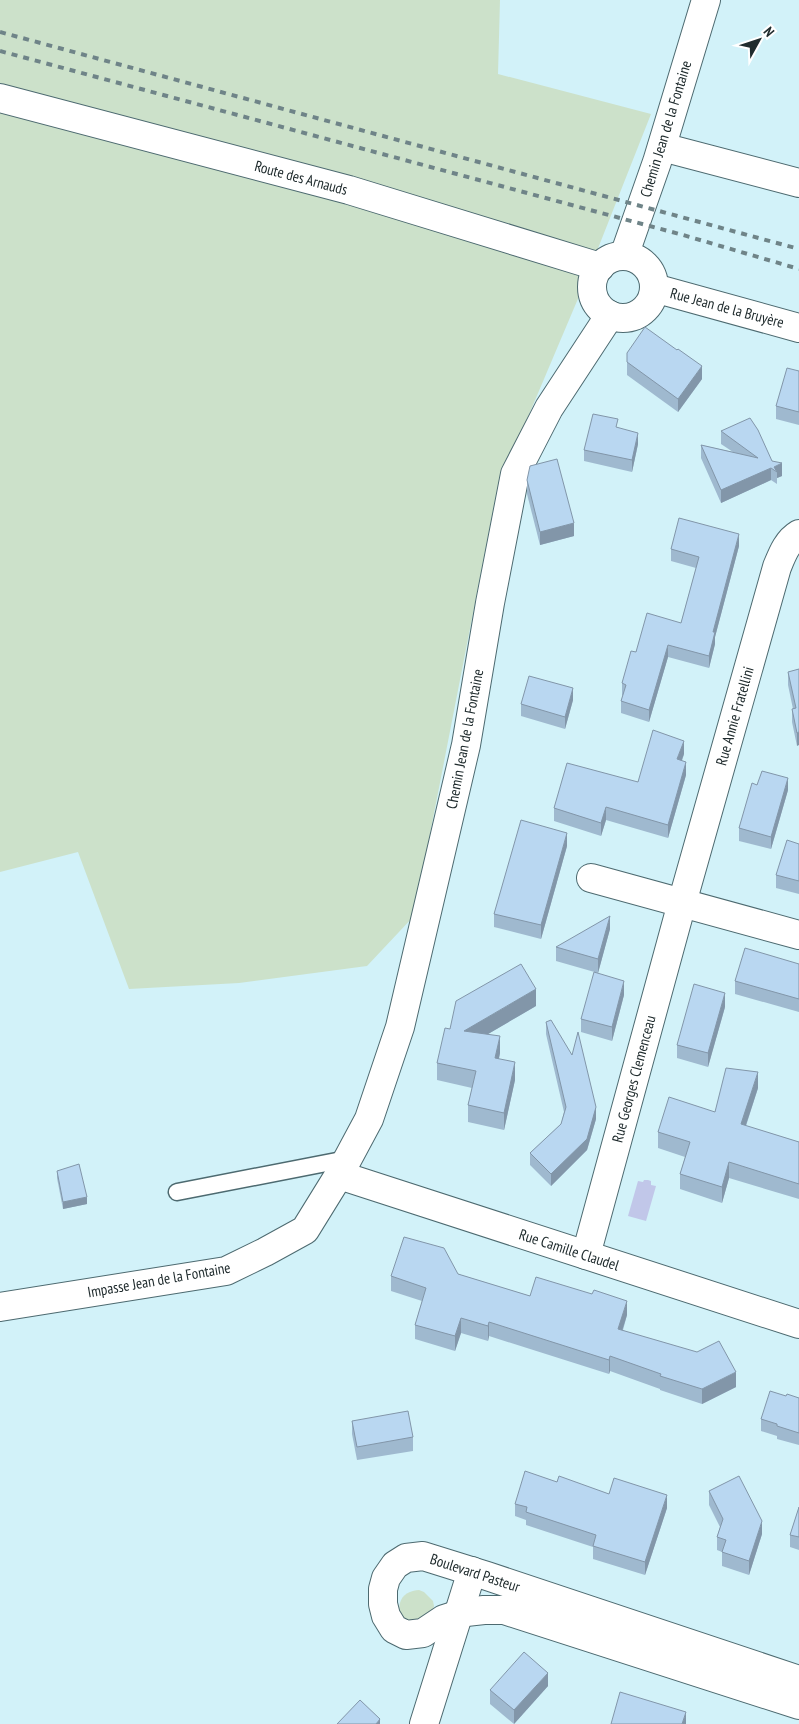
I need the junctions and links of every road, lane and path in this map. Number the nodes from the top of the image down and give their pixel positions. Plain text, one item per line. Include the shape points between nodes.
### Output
1 (706, 0) edge
2 (0, 98) edge
3 (662, 147) junction
4 (799, 183) edge
5 (612, 262) junction
6 (654, 288) junction
7 (610, 315) junction
8 (799, 328) edge
9 (799, 534) edge
10 (591, 878) dead end
11 (682, 903) junction
12 (799, 936) edge
13 (343, 1167) junction
14 (176, 1192) dead end
15 (586, 1255) junction
16 (0, 1307) edge
17 (799, 1324) edge
18 (472, 1572) junction
19 (458, 1615) junction
20 (799, 1680) edge
21 (799, 1705) edge
22 (424, 1724) edge

1 - 3 street, Chemin Jean de la Fontaine
2 - 5 street, Route des Arnauds
3 - 4 street
3 - 5 street, Chemin Jean de la Fontaine
5 - 6 street via 633,258 647,268
5 - 7 street via 595,276 592,287 594,298
6 - 7 street via 648,306 640,313 623,318
6 - 8 street, Rue Jean de la Bruyère
7 - 13 street, Chemin Jean de la Fontaine via 549,408 515,474 466,745 400,1027 369,1119
9 - 11 street, Rue Annie Fratellini via 784,551 777,567
10 - 11 street
11 - 12 street
11 - 15 street, Rue Georges Clemenceau
13 - 14 lane
13 - 15 street, Rue Camille Claudel
13 - 16 street, Impasse Jean de la Fontaine via 304,1230 226,1271
15 - 17 street, Rue Camille Claudel
18 - 19 street
18 - 19 street, Boulevard Pasteur via 422,1556 406,1558 395,1565 386,1578 383,1589 386,1616 394,1628 406,1635 423,1634 444,1619
18 - 20 street, Boulevard Pasteur
19 - 21 street, Boulevard Pasteur via 504,1610
19 - 22 street

